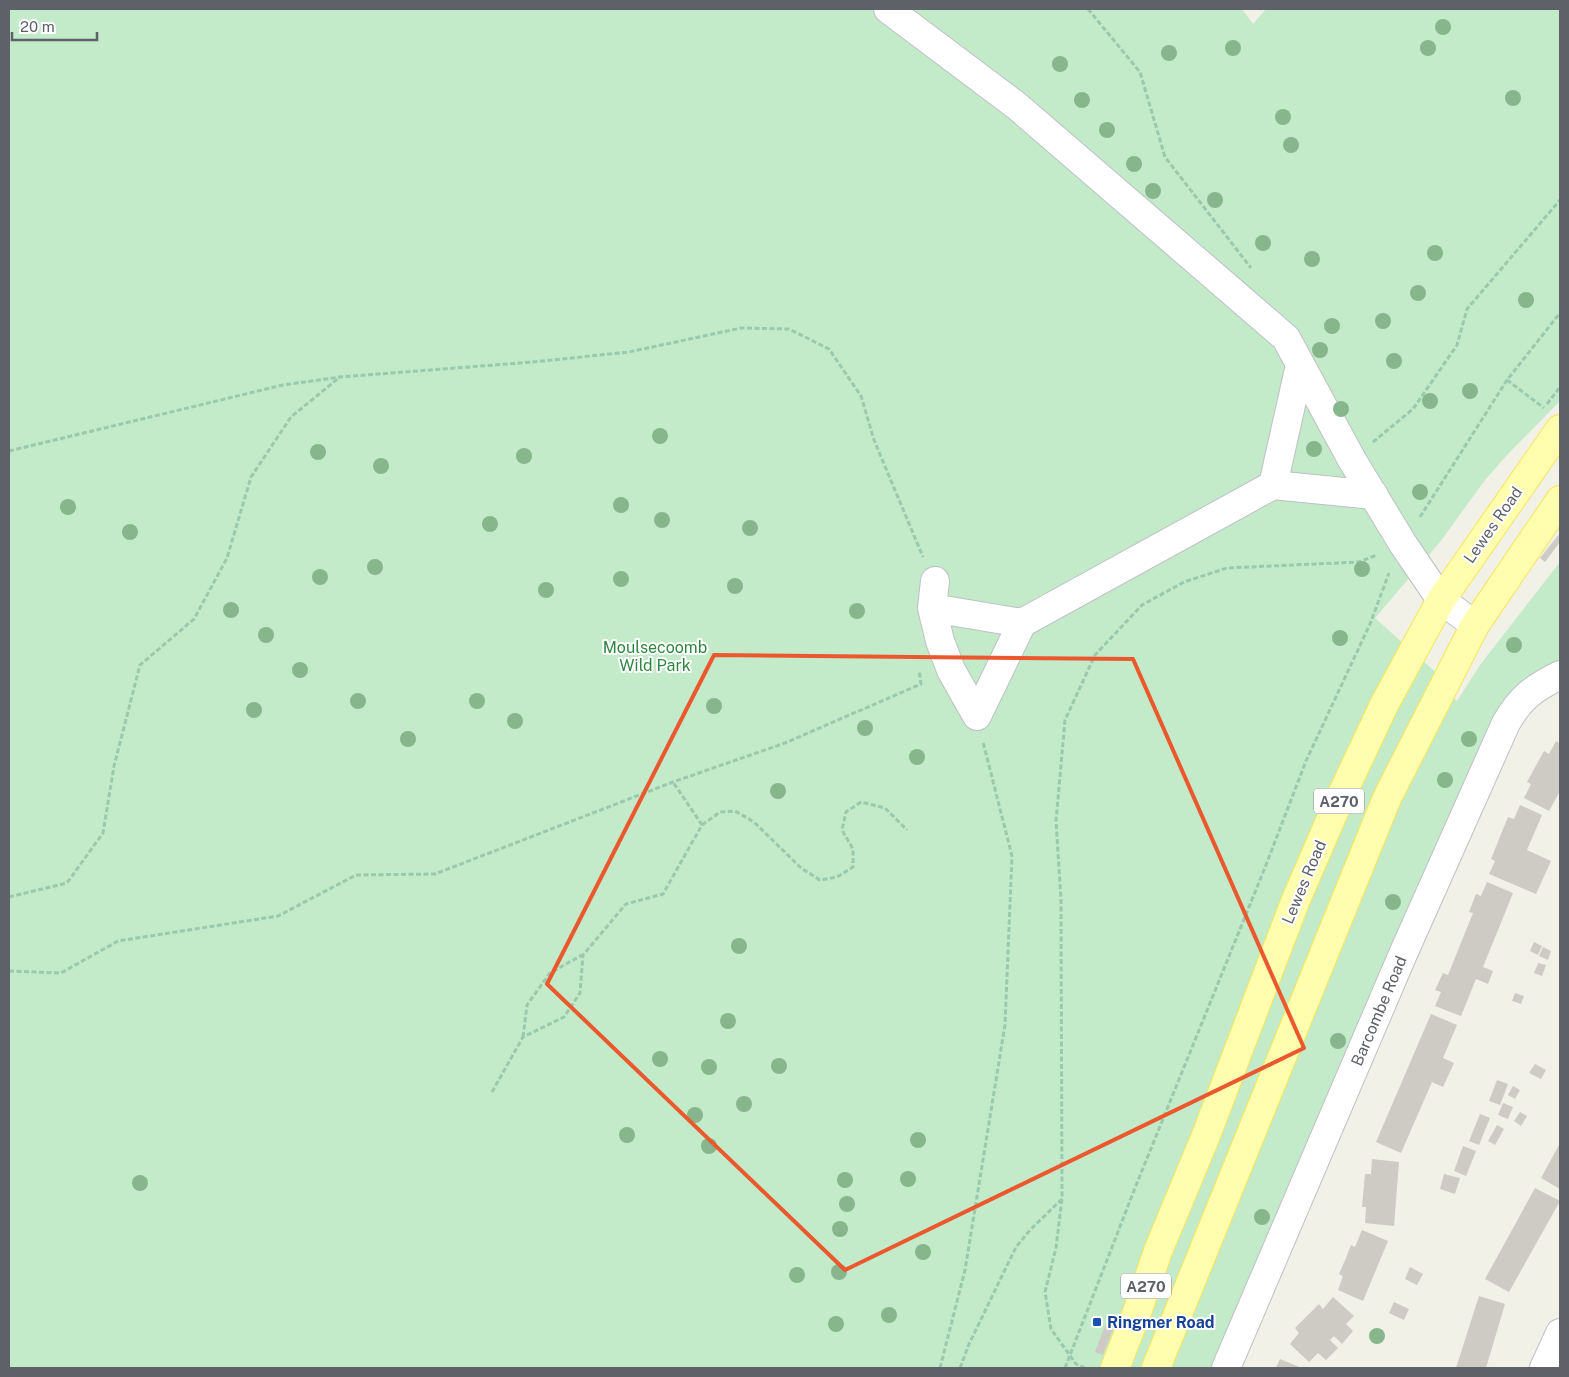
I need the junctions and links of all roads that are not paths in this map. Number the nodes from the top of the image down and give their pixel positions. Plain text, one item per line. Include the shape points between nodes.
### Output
1 (888, 9) edge
2 (1300, 366) junction
3 (1555, 421) edge
4 (1273, 485) junction
5 (1374, 495) junction
6 (1560, 500) edge
7 (935, 581) road end
8 (1441, 600) junction
9 (932, 608) junction
10 (1022, 623) junction
11 (1475, 625) junction
12 (1560, 675) edge
13 (1560, 1333) edge
14 (1115, 1368) edge
15 (1156, 1368) edge
16 (1226, 1368) edge
17 (1544, 1368) edge

1 - 2 street via 1016,106 1286,338
2 - 4 street
2 - 5 street
3 - 8 main road, Lewes Road / A270
4 - 5 street
4 - 10 street
5 - 8 street
6 - 11 main road, A270
7 - 9 street
8 - 11 street
8 - 14 main road, Lewes Road / A270 via 1385,703 1295,902
9 - 10 street
9 - 10 street via 940,641 952,670 977,716
11 - 15 main road, A270 via 1387,798
12 - 16 street, Barcombe Road via 1524,698 1506,723 1399,963
13 - 17 street

